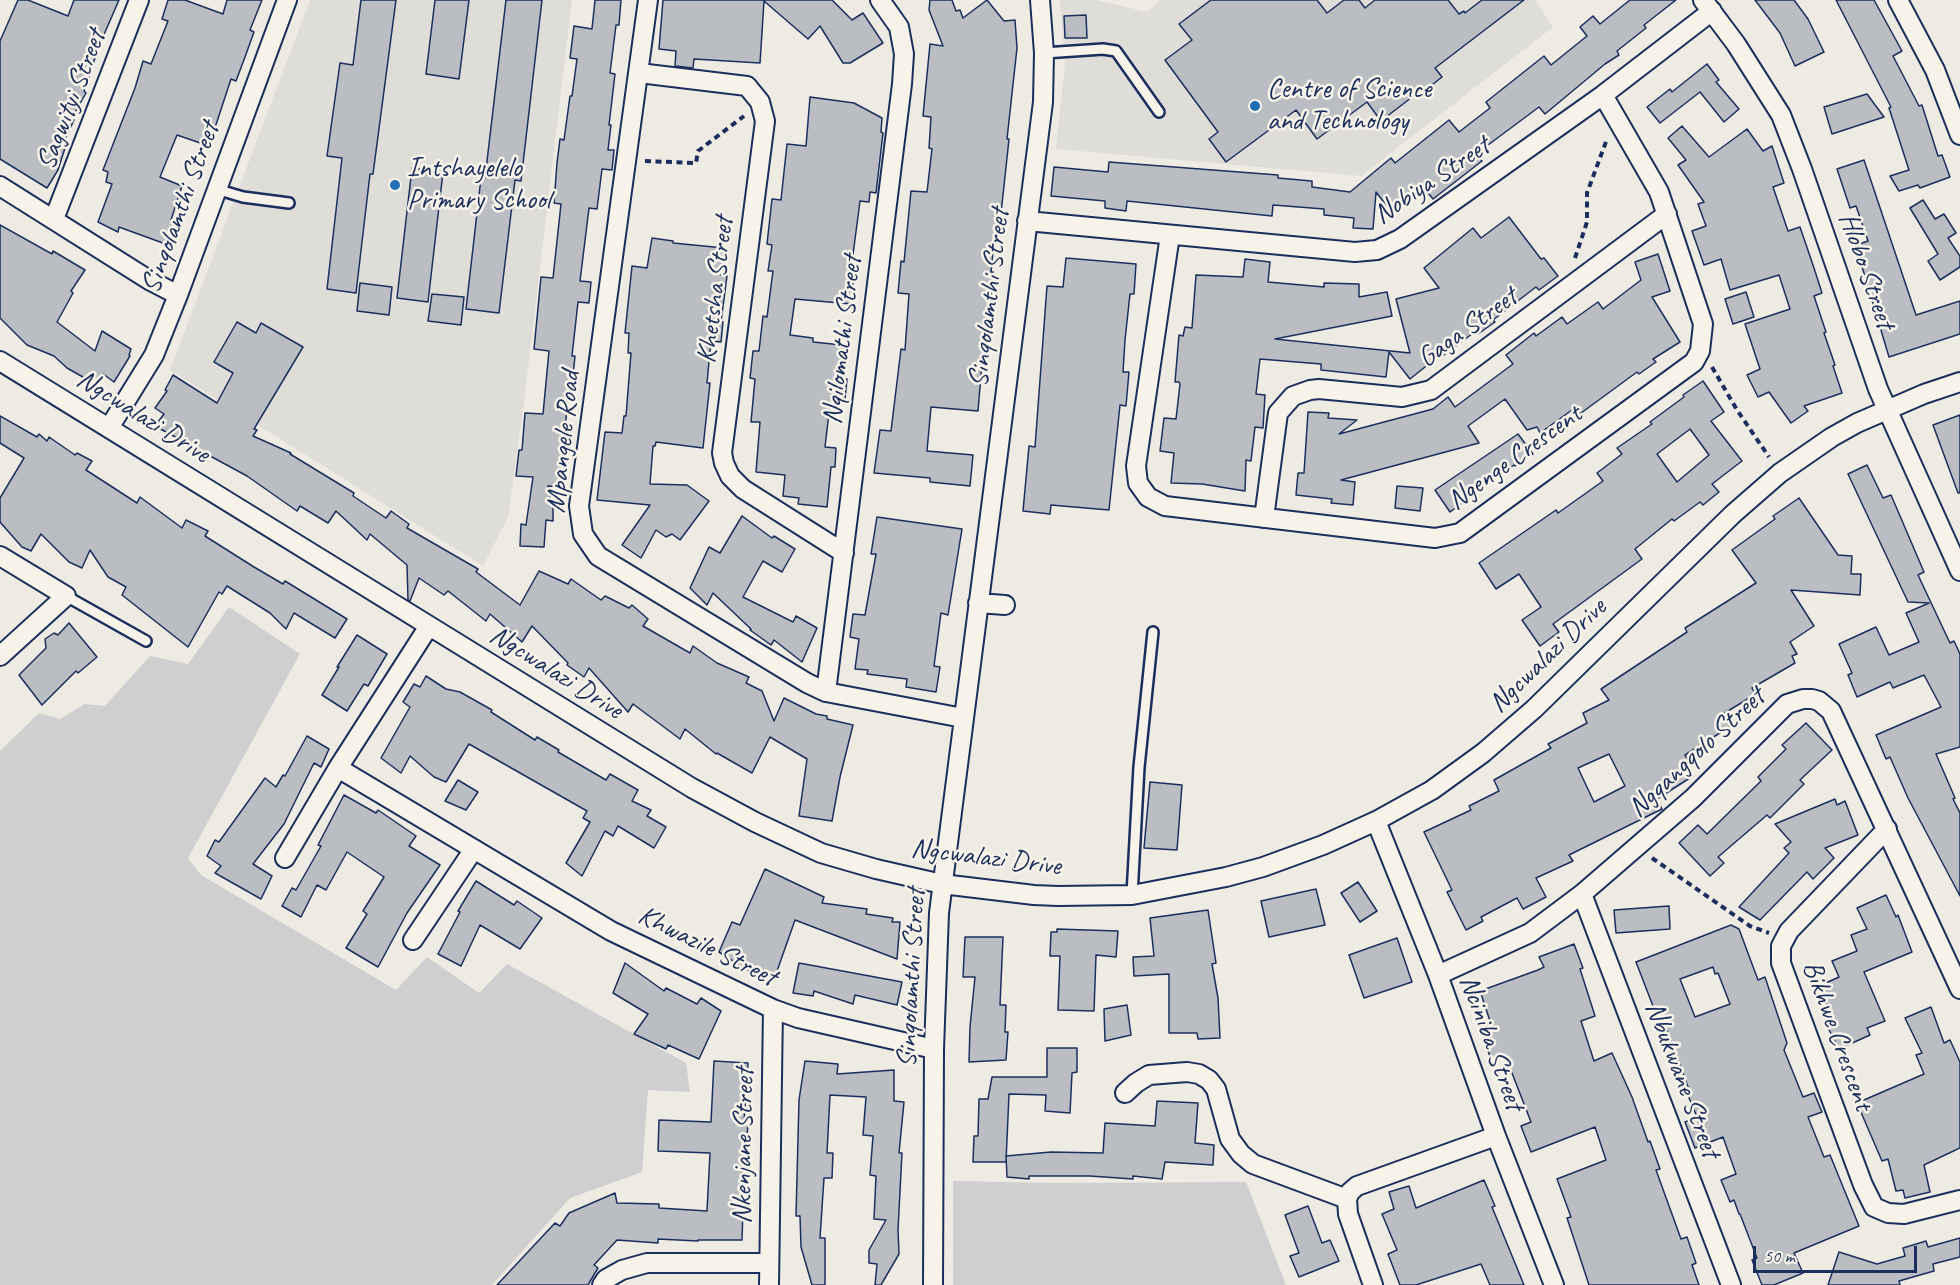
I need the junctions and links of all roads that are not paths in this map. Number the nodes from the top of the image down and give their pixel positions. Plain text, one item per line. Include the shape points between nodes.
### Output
1 (139, 0) edge
2 (287, 0) edge
3 (648, 0) edge
4 (880, 0) edge
5 (1040, 0) edge
6 (1898, 0) edge
7 (1708, 6) edge
8 (1044, 52) junction
9 (639, 73) junction
10 (1603, 94) junction
11 (1159, 112) dead end
12 (1960, 135) edge
13 (0, 186) edge
14 (216, 189) junction
15 (289, 203) dead end
16 (1666, 214) junction
17 (54, 219) junction
18 (1027, 221) junction
19 (1170, 235) junction
20 (178, 295) junction
21 (0, 361) edge
22 (1960, 382) edge
23 (1886, 410) junction
24 (109, 428) junction
25 (1264, 518) junction
26 (844, 553) junction
27 (0, 556) edge
28 (1960, 571) edge
29 (66, 596) junction
30 (978, 603) junction
31 (1005, 605) dead end
32 (429, 626) junction
33 (1153, 632) dead end
34 (146, 641) dead end
35 (0, 656) edge
36 (826, 692) junction
37 (963, 718) junction
38 (338, 768) junction
39 (1376, 821) junction
40 (1887, 829) junction
41 (474, 849) junction
42 (285, 858) dead end
43 (942, 884) junction
44 (1582, 894) junction
45 (1132, 895) junction
46 (413, 940) dead end
47 (1438, 975) junction
48 (1960, 989) edge
49 (773, 1009) junction
50 (934, 1049) junction
51 (1125, 1093) dead end
52 (1497, 1136) junction
53 (1347, 1199) junction
54 (1960, 1200) edge
55 (769, 1263) junction
56 (602, 1285) edge
57 (769, 1285) edge
58 (933, 1285) edge
59 (1373, 1285) edge
60 (1554, 1285) edge
61 (1731, 1285) edge

1 - 17 street, Sagwityi Street
2 - 14 street, Sinqolamthi Street
3 - 9 street, Mpangele Road
4 - 26 street, Nqilomathi Street via 899,27 904,54
5 - 8 street, Sinqolamthi Street
6 - 12 street via 1935,70
7 - 10 street, Nobiya Street
7 - 23 street, Hlobo Street via 1781,115
8 - 11 lane via 1116,51
8 - 18 street, Sinqolamthi Street via 1043,102
9 - 26 street, Khetsha Street via 747,86 760,102 765,121 722,453 724,464 743,489
9 - 36 street, Mpangele Road via 579,506 583,534 598,556
10 - 16 street via 1654,182
10 - 19 street, Nobiya Street via 1400,239 1377,250 1355,252
13 - 17 street
14 - 15 lane
14 - 20 street, Sinqolamthi Street
16 - 25 street, Gaga Street via 1431,390 1402,397 1319,389 1293,396 1278,413
16 - 25 street, Ngenge Crescent via 1703,324 1702,342 1694,362 1460,533 1436,538
17 - 20 street
18 - 19 street, Nobiya Street
18 - 30 street, Sinqolamthi Street
19 - 25 street, Ngenge Crescent via 1136,466 1138,483 1148,497 1165,506
20 - 24 street, Sinqolamthi Street via 154,355
21 - 24 street, Ngcwalazi Drive
22 - 23 street, Ngcwalazi Drive
23 - 28 street, Hlobo Street
23 - 39 street, Ngcwalazi Drive via 1832,437 1780,473 1509,731 1432,790
24 - 32 street, Ngcwalazi Drive
26 - 36 street, Nqilomathi Street
27 - 29 street
29 - 34 lane
29 - 35 street
30 - 31 street
30 - 37 street, Sinqolamthi Street
32 - 38 street
32 - 43 street, Ngcwalazi Drive via 692,788 755,822 821,853
33 - 45 lane via 1139,767
36 - 37 street, Mpangele Road
37 - 43 street, Sinqolamthi Street
38 - 41 street, Khwazile Street
38 - 42 street
39 - 45 street, Ngcwalazi Drive via 1263,867
39 - 47 street, Nciniba Street
40 - 44 street, Ngqangqolo Street via 1831,711 1819,701 1803,699 1787,704 1693,798
40 - 48 street, Ngqangqolo Street
40 - 54 street, Bikhwe Crescent via 1784,938 1779,955 1874,1207 1904,1214
41 - 46 street
41 - 49 street, Khwazile Street via 610,931
43 - 45 street, Ngcwalazi Drive via 1034,895
43 - 50 street, Sinqolamthi Street
44 - 47 street, Ngqangqolo Street via 1530,933
44 - 61 street, Nbukwane Street
47 - 52 street, Nciniba Street
49 - 50 street, Khwazile Street
49 - 55 street, Nkenjane Street
50 - 58 street, Sinqolamthi Street
51 - 53 street via 1153,1073 1199,1074 1216,1089 1230,1138 1240,1154 1253,1164
52 - 53 street via 1357,1186
52 - 60 street, Nciniba Street
53 - 59 street via 1348,1214
55 - 56 street via 647,1263 622,1270
55 - 57 street, Nkenjane Street

